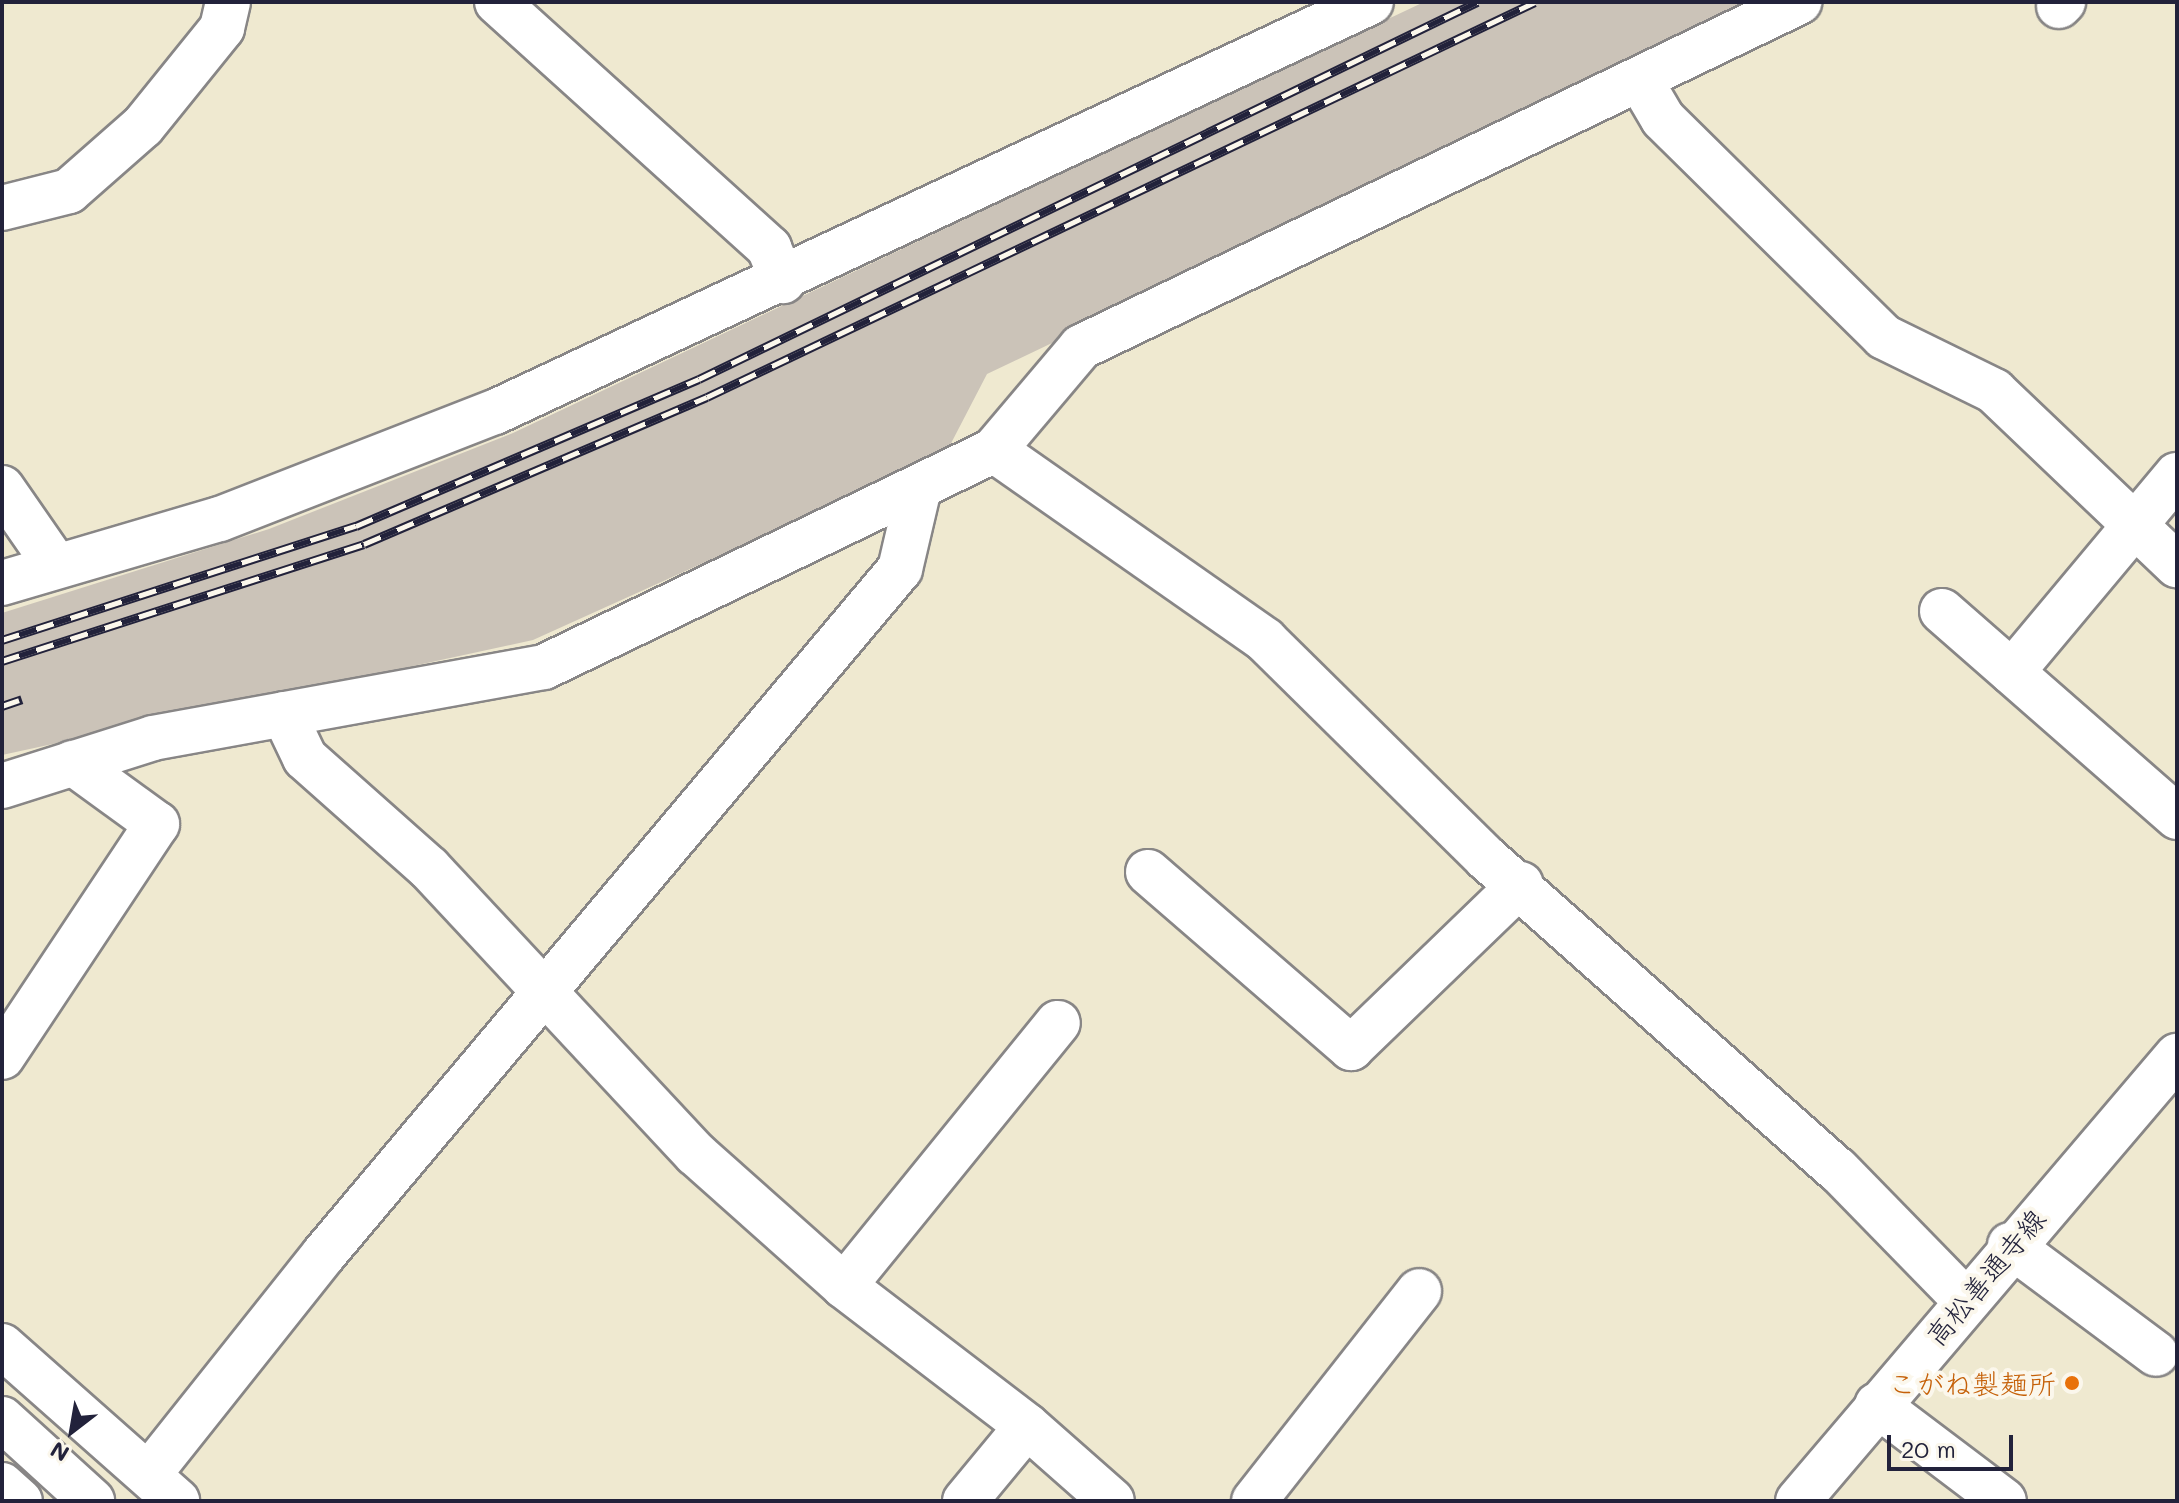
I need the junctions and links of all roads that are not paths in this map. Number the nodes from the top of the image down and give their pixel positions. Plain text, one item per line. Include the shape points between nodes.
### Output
1 (228, 2) edge
2 (497, 2) edge
3 (1371, 2) edge
4 (1799, 2) edge
5 (1640, 80) junction
6 (2, 208) edge
7 (783, 281) junction
8 (994, 450) junction
9 (2177, 475) edge
10 (2, 488) edge
11 (919, 488) junction
12 (2136, 521) junction
13 (2177, 565) edge
14 (56, 566) junction
15 (2, 583) edge
16 (1942, 611) dead end
17 (2012, 672) junction
18 (284, 714) junction
19 (73, 763) junction
20 (2, 786) edge
21 (2177, 817) edge
22 (1148, 872) dead end
23 (1521, 884) junction
24 (545, 993) junction
25 (1058, 1023) dead end
26 (2177, 1056) edge
27 (2, 1057) edge
28 (2010, 1245) junction
29 (844, 1286) junction
30 (1419, 1291) dead end
31 (1965, 1300) junction
32 (2, 1346) edge
33 (2156, 1354) dead end
34 (1877, 1405) junction
35 (2, 1419) edge
36 (1027, 1426) junction
37 (2, 1485) edge
38 (163, 1488) edge
39 (20, 1501) edge
40 (92, 1501) edge
41 (965, 1501) edge
42 (1112, 1501) edge
43 (1254, 1501) edge
44 (1798, 1501) edge
45 (2004, 1501) edge

1 - 6 street via 222,28 143,126 69,191
2 - 7 street via 769,248
3 - 7 street
4 - 5 street
5 - 8 street via 1081,347
5 - 12 street via 1663,119 1884,337 1994,391
7 - 14 street via 495,412 220,519
8 - 11 street
8 - 23 street via 1265,640
9 - 12 street
10 - 14 street
11 - 18 street via 544,667
11 - 24 street via 900,569
12 - 13 street
12 - 17 street
14 - 15 street
16 - 17 street
17 - 21 street
18 - 19 street via 153,738
18 - 24 street via 305,758 429,868
19 - 20 street
19 - 27 street via 157,824
22 - 23 street via 1351,1048
23 - 31 street via 1838,1170
24 - 29 street via 696,1154
24 - 38 street
25 - 29 street
26 - 28 street, 高松善通寺線
28 - 31 street, 高松善通寺線
28 - 33 street
29 - 36 street
30 - 43 street
31 - 34 street, 高松善通寺線
32 - 38 street
34 - 44 street, 高松善通寺線
34 - 45 street
35 - 40 street
36 - 41 street
36 - 42 street
37 - 39 street

